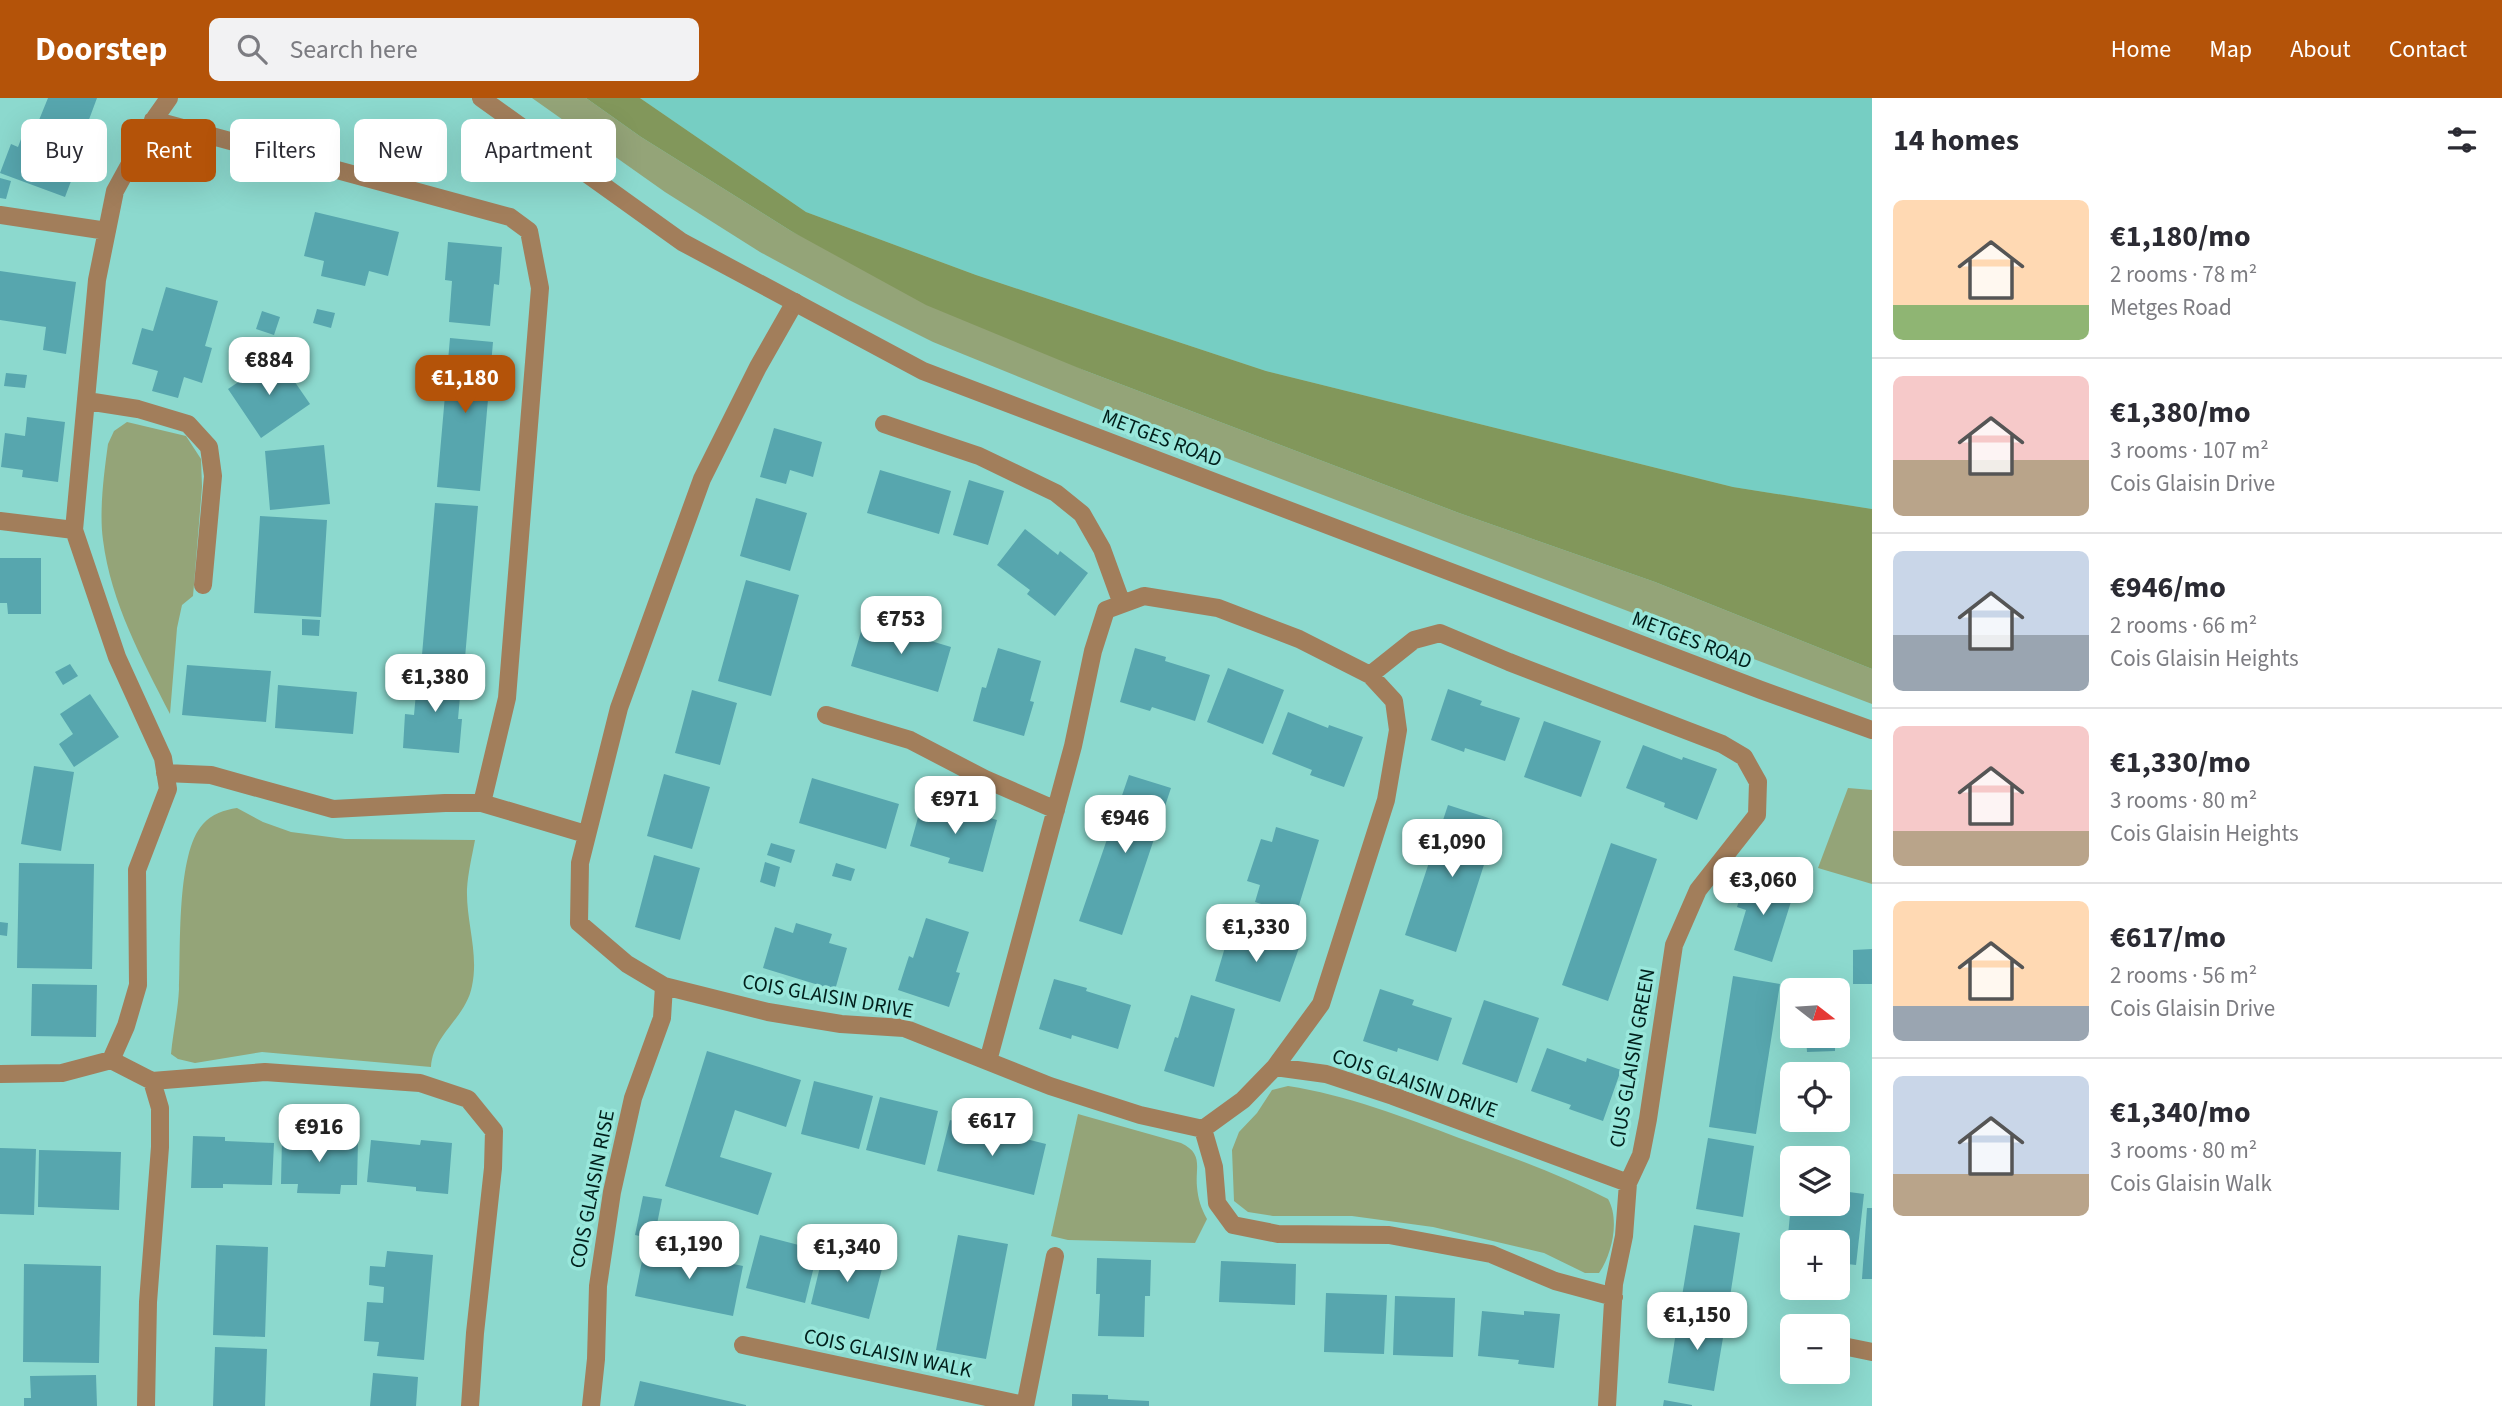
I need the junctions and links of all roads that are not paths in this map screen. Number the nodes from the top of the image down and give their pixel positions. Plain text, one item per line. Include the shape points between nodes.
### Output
1 (169, 98) edge
2 (481, 98) edge
3 (154, 119) edge
4 (216, 137) edge
5 (121, 180) edge
6 (0, 215) edge
7 (107, 231) junction
8 (795, 302) junction
9 (87, 401) junction
10 (884, 424) dead end
11 (0, 521) edge
12 (74, 530) junction
13 (203, 585) dead end
14 (1122, 604) junction
15 (1370, 675) junction
16 (826, 715) dead end
17 (1872, 730) edge
18 (165, 773) junction
19 (482, 803) junction
20 (1056, 810) junction
21 (586, 834) junction
22 (664, 986) junction
23 (111, 1060) junction
24 (988, 1061) junction
25 (1275, 1068) junction
26 (0, 1074) edge
27 (152, 1081) junction
28 (1203, 1129) junction
29 (1628, 1183) junction
30 (1055, 1256) dead end
31 (1614, 1297) junction
32 (743, 1345) dead end
33 (1850, 1347) edge
34 (1872, 1352) edge
35 (1024, 1405) edge
36 (146, 1406) edge
37 (470, 1406) edge
38 (592, 1406) edge
39 (1606, 1406) edge

1 - 3 street
2 - 8 street, METGES ROAD via 682,242
4 - 19 street via 510,217 529,231 540,288 507,698
5 - 7 street
6 - 7 street
7 - 9 street via 97,280
8 - 17 street, METGES ROAD via 923,371
8 - 21 street via 702,480 619,708
9 - 12 street
9 - 13 street via 138,409 188,424 209,447 214,476
10 - 14 street via 979,456 1056,493 1082,514 1102,549
11 - 12 street
12 - 18 street via 117,657 163,758
14 - 15 street via 1144,596 1218,608 1299,639
14 - 20 street via 1106,610
15 - 25 street via 1394,701 1398,730 1386,800 1321,1004
15 - 29 street, CIUS GLAISIN GREEN via 1413,640 1440,633 1722,744 1744,757 1758,782 1757,815 1698,890 1674,945 1648,1119 1641,1155
16 - 20 street via 910,740
18 - 19 street via 211,775 333,808
18 - 23 street via 168,789 137,870 138,985
19 - 21 street
20 - 24 street
21 - 22 street, COIS GLAISIN DRIVE via 579,863 579,923 627,964
22 - 24 street, COIS GLAISIN DRIVE via 768,1012 904,1028
22 - 38 street, COIS GLAISIN RISE via 662,1018 633,1098 612,1192 597,1286
23 - 26 street via 62,1073
23 - 27 street
24 - 28 street, COIS GLAISIN DRIVE via 1140,1115
25 - 28 street via 1243,1100
25 - 29 street, COIS GLAISIN DRIVE via 1326,1074
27 - 36 street via 160,1108 160,1147 148,1302
27 - 37 street via 265,1072 420,1083 468,1099 494,1131
28 - 31 street via 1214,1167 1217,1203 1233,1224 1278,1234 1390,1235 1491,1255 1555,1281
29 - 31 street, CIUS GLAISIN GREEN
30 - 35 street, COIS GLAISIN WALK
31 - 39 street, CIUS GLAISIN GREEN
32 - 35 street, COIS GLAISIN WALK
33 - 34 street

